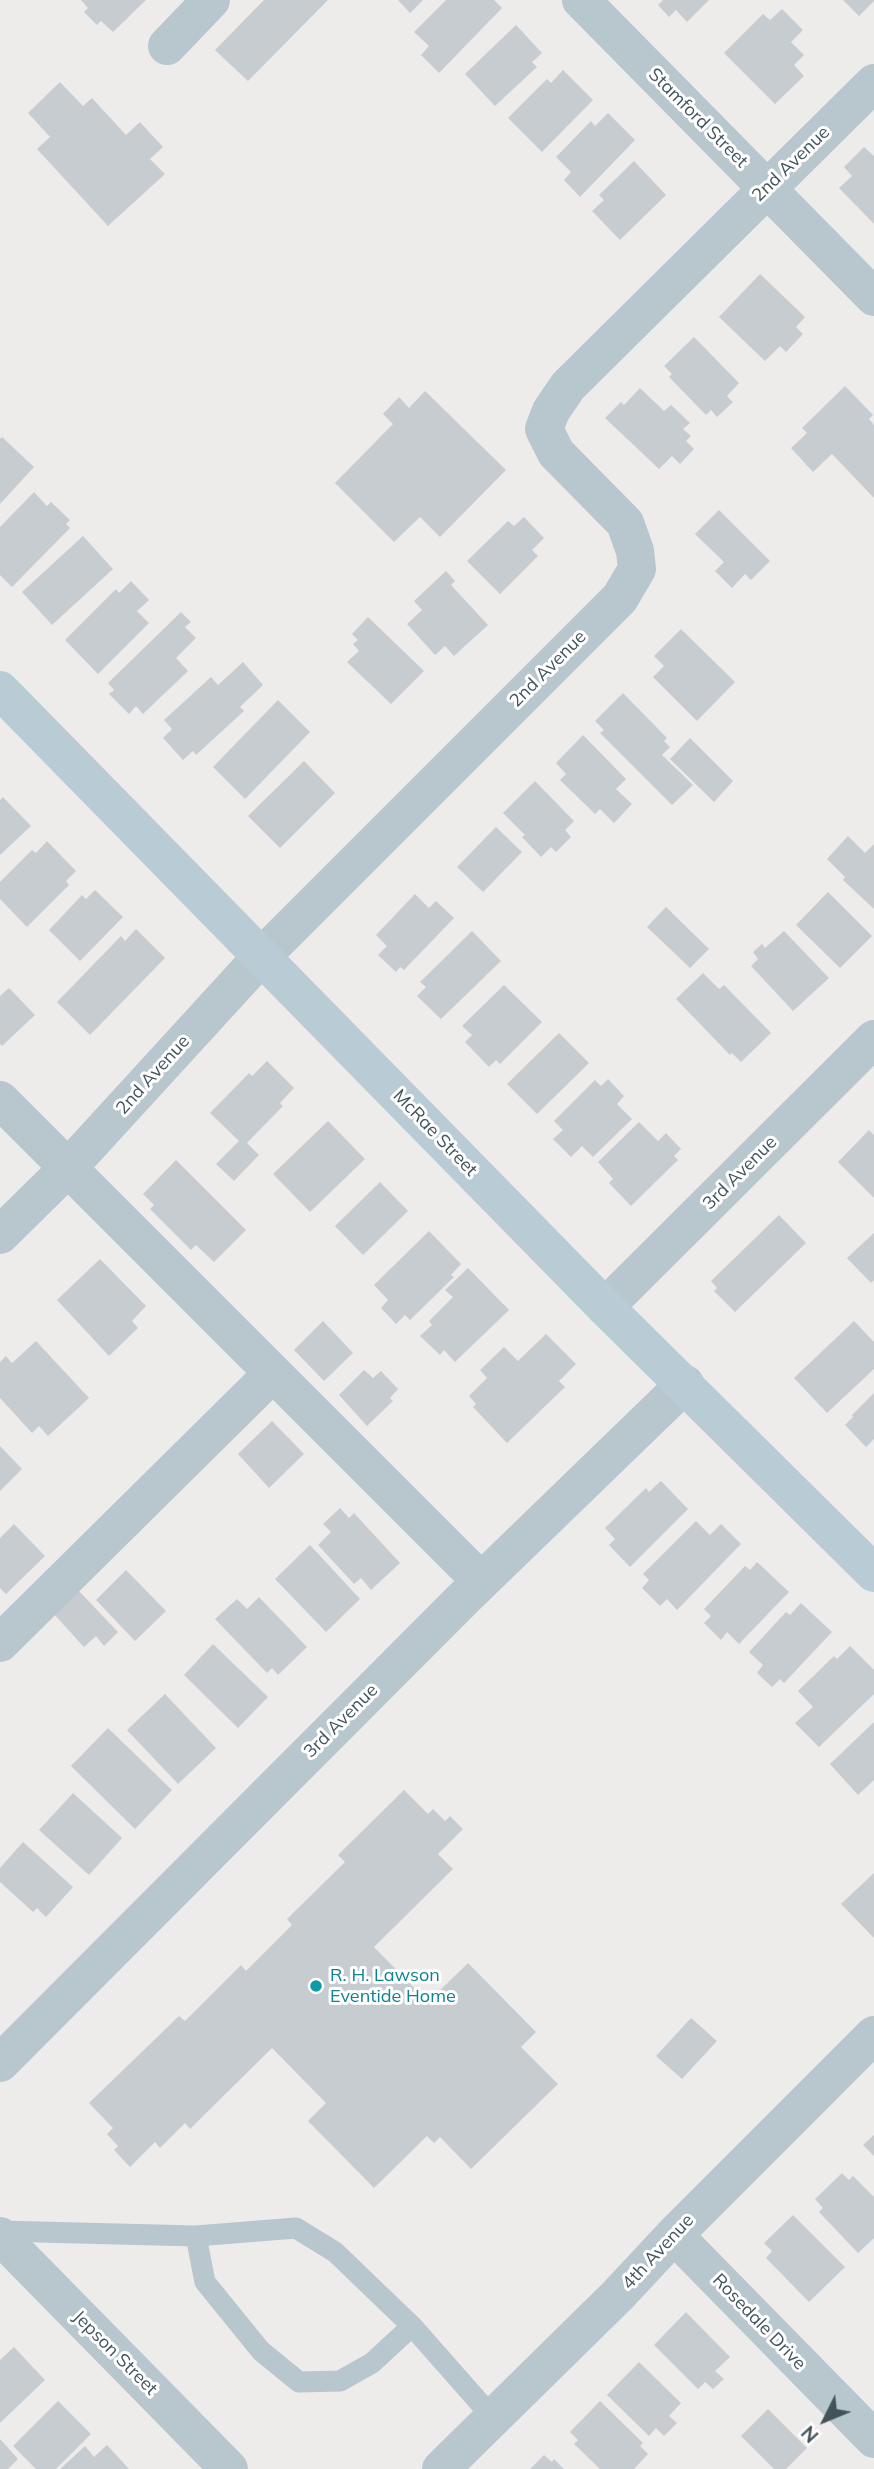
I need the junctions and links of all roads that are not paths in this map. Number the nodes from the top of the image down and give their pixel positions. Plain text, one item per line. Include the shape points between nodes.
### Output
1 (211, 0) edge
2 (581, 0) edge
3 (167, 46) dead end
4 (874, 83) edge
5 (766, 188) junction
6 (874, 297) edge
7 (0, 690) edge
8 (262, 956) junction
9 (874, 1039) edge
10 (0, 1100) edge
11 (68, 1168) junction
12 (0, 1235) edge
13 (605, 1307) junction
14 (273, 1373) junction
15 (685, 1384) junction
16 (874, 1573) edge
17 (481, 1581) junction
18 (0, 1643) edge
19 (874, 2035) edge
20 (0, 2063) edge
21 (0, 2231) edge
22 (674, 2235) junction
23 (0, 2236) edge
24 (196, 2236) junction
25 (412, 2326) junction
26 (494, 2419) junction
27 (874, 2440) edge
28 (229, 2469) edge
29 (441, 2469) edge

1 - 3 street
2 - 5 street, Stamford Street
4 - 5 street, 2nd Avenue
5 - 6 street, Stamford Street
5 - 8 street, 2nd Avenue via 568,386 544,429 556,453 625,523 637,569 620,598
7 - 8 street, McRae Street
8 - 11 street, 2nd Avenue
8 - 13 street, McRae Street
9 - 13 street, 3rd Avenue
10 - 11 street
11 - 12 street, 2nd Avenue
11 - 14 street
13 - 15 street, McRae Street
14 - 17 street
14 - 18 street
15 - 16 street, McRae Street
15 - 17 street, 3rd Avenue
17 - 20 street, 3rd Avenue
19 - 22 street, 4th Avenue
21 - 24 lane
22 - 26 street, 4th Avenue
22 - 27 street, Rosedale Drive
23 - 28 street, Jepson Street
24 - 25 lane via 296,2228 335,2252
24 - 25 lane via 205,2282 261,2351 299,2382 340,2381 372,2363
25 - 26 lane
26 - 29 street, 4th Avenue

